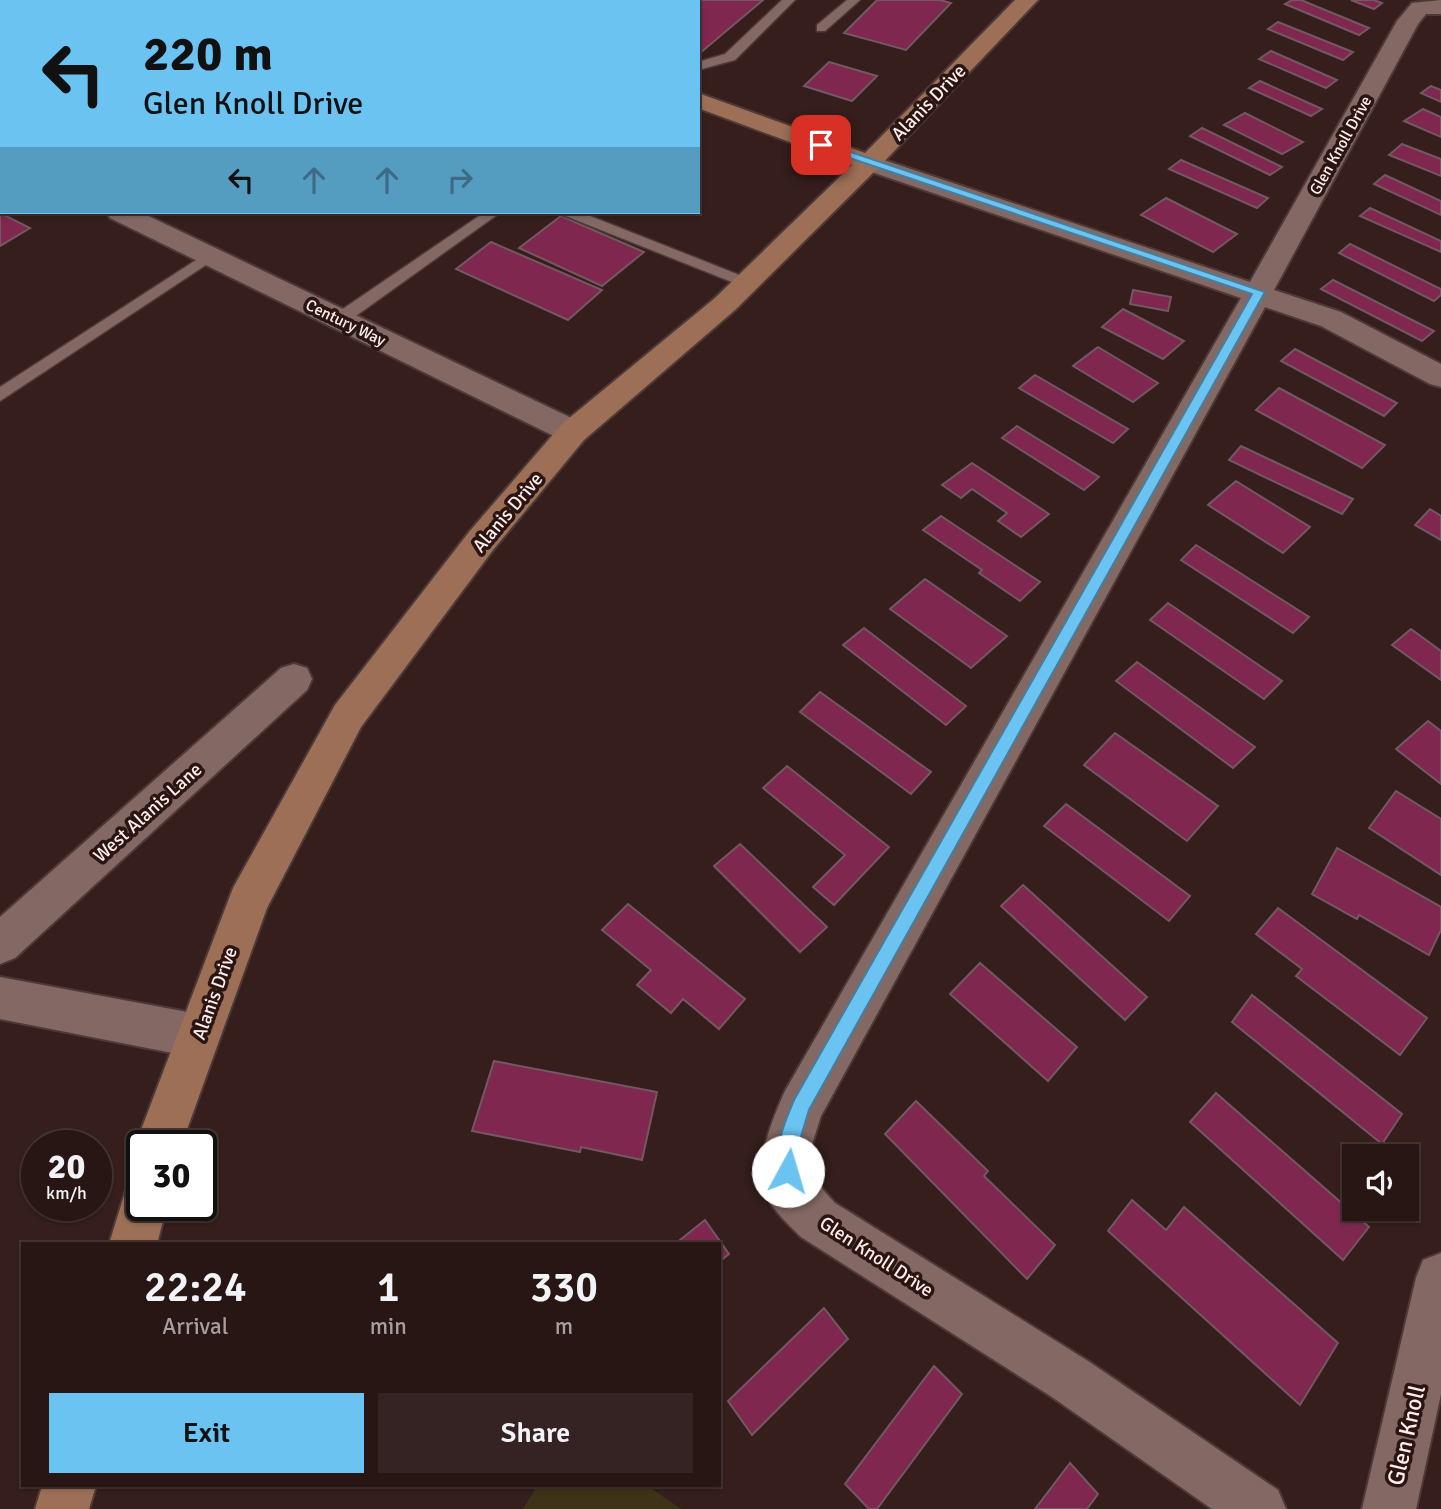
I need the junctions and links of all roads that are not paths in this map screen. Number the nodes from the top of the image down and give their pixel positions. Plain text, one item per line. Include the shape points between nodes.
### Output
1 (789, 0) edge
2 (854, 0) edge
3 (1025, 0) edge
4 (1432, 4) edge
5 (821, 28) dead end
6 (700, 65) edge
7 (700, 101) edge
8 (870, 163) junction
9 (123, 214) edge
10 (491, 214) edge
11 (573, 214) edge
12 (210, 256) junction
13 (747, 283) junction
14 (1259, 292) junction
15 (340, 319) junction
16 (1441, 377) edge
17 (0, 395) edge
18 (573, 432) junction
19 (294, 679) dead end
20 (0, 944) edge
21 (0, 998) edge
22 (198, 1036) junction
23 (165, 1130) edge
24 (139, 1221) edge
25 (134, 1242) edge
26 (1441, 1278) edge
27 (69, 1487) edge
28 (62, 1509) edge
29 (1259, 1509) edge
30 (1389, 1509) edge

1 - 6 lane via 730,57
2 - 5 lane
3 - 8 main road, Alanis Drive
4 - 14 street, Glen Knoll Drive via 1420,8 1408,21
7 - 8 main road
8 - 13 main road, Alanis Drive
8 - 14 street
9 - 12 street, Century Way
10 - 15 lane
11 - 13 lane
12 - 15 street, Century Way
12 - 17 lane
13 - 18 main road, Alanis Drive
14 - 16 street via 1331,319
14 - 29 street, Glen Knoll Drive via 801,1107 786,1153 790,1190 818,1220 1070,1380
15 - 18 street, Century Way
18 - 22 main road, Alanis Drive via 481,541 348,716 248,902
19 - 20 street, West Alanis Lane
21 - 22 street
22 - 23 main road, Alanis Drive
24 - 25 main road
26 - 30 street, Glen Knoll
27 - 28 main road

